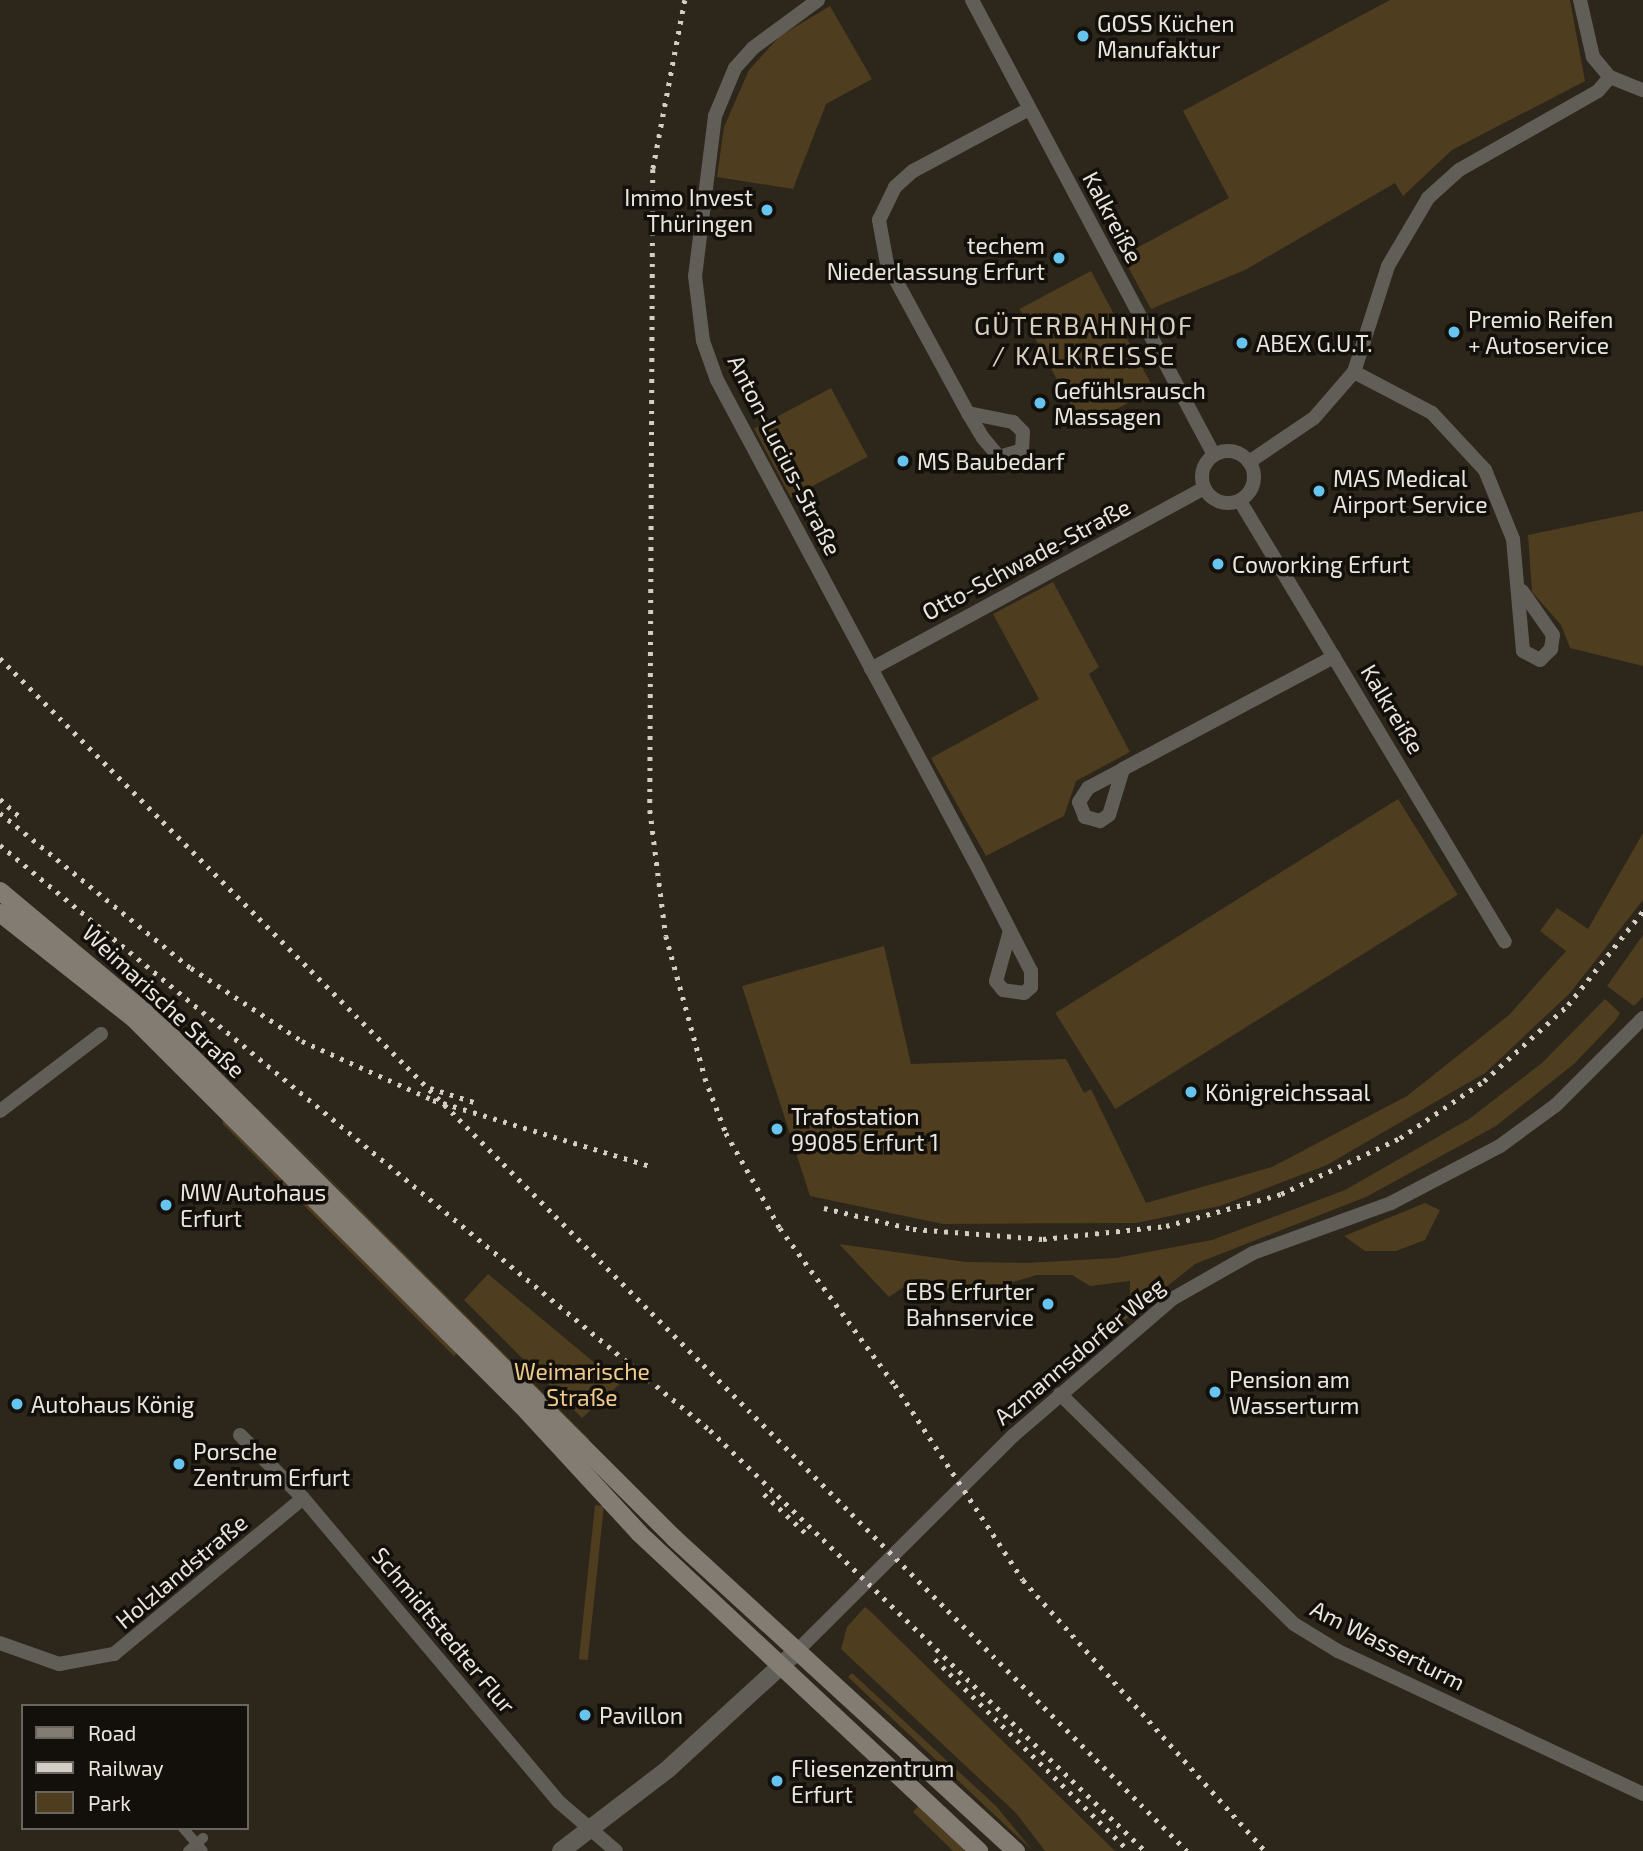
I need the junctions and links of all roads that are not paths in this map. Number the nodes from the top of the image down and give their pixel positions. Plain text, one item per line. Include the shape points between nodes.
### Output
1 (818, 0) edge
2 (972, 0) edge
3 (1580, 0) edge
4 (1610, 77) junction
5 (1643, 90) edge
6 (1029, 109) junction
7 (1354, 372) junction
8 (968, 413) dead end
9 (1214, 454) junction
10 (1249, 462) junction
11 (1204, 488) junction
12 (1240, 501) junction
13 (1522, 591) dead end
14 (1334, 657) junction
15 (871, 669) junction
16 (1123, 769) dead end
17 (0, 891) edge
18 (0, 913) edge
19 (1010, 931) dead end
20 (1505, 942) dead end
21 (1643, 1018) edge
22 (101, 1034) dead end
23 (0, 1111) edge
24 (1060, 1394) junction
25 (240, 1435) dead end
26 (303, 1498) junction
27 (0, 1643) edge
28 (798, 1650) junction
29 (778, 1666) junction
30 (1643, 1794) edge
31 (185, 1830) edge
32 (592, 1830) junction
33 (197, 1846) edge
34 (561, 1851) edge
35 (615, 1851) edge
36 (979, 1851) edge
37 (1016, 1851) edge

1 - 15 street, Anton-Lucius-Straße via 753,47 735,68 715,116 696,302 717,380
2 - 6 street, Kalkreiße
3 - 4 street via 1593,57
4 - 5 street
4 - 7 street via 1598,91 1459,170 1428,198 1388,266
6 - 8 street via 913,171 895,187 878,220 887,264
6 - 9 street, Kalkreiße
7 - 10 street via 1314,418
7 - 13 street via 1432,413 1473,451 1504,508
9 - 10 street via 1229,451
9 - 11 street via 1204,466
10 - 12 street via 1254,479
11 - 12 street via 1223,503
11 - 15 street, Otto-Schwade-Straße
12 - 14 street, Kalkreiße
14 - 16 street
14 - 20 street, Kalkreiße
15 - 19 street, Anton-Lucius-Straße
17 - 28 main road, Weimarische Straße via 158,1023 658,1522
18 - 29 main road, Weimarische Straße via 87,976 170,1054 522,1406 639,1533
21 - 24 street, Azmannsdorfer Weg via 1566,1097 1500,1146 1391,1203 1252,1253 1194,1285
22 - 23 street
24 - 28 street, Azmannsdorfer Weg
24 - 30 street, Am Wasserturm via 1294,1624 1338,1651
25 - 26 street, Schmidtstedter Flur
26 - 27 street, Holzlandstraße via 114,1654 59,1664
26 - 32 street, Schmidtstedter Flur via 559,1802
28 - 29 street
28 - 37 main road, Weimarische Straße
29 - 32 street
29 - 36 main road, Weimarische Straße
31 - 33 street
32 - 34 street
32 - 35 street, Schmidtstedter Flur

